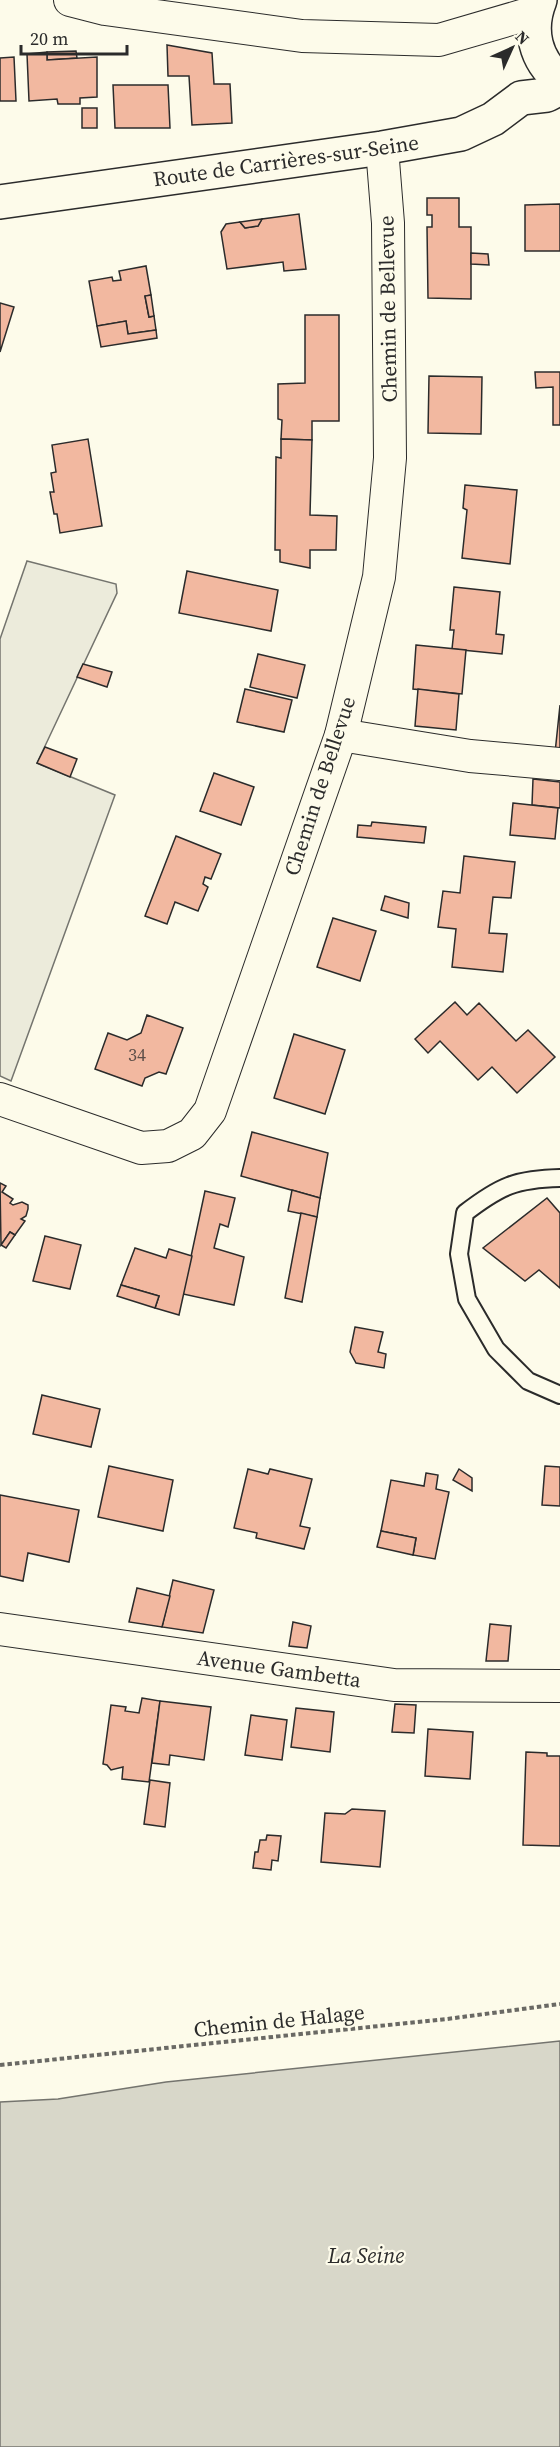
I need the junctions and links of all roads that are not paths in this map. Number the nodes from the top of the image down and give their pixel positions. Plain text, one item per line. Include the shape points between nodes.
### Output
1 (70, 0) edge
2 (538, 6) edge
3 (560, 80) edge
4 (560, 88) edge
5 (382, 148) junction
6 (0, 202) edge
7 (341, 735) junction
8 (560, 764) edge
9 (0, 1098) edge
10 (560, 1178) edge
11 (560, 1395) edge
12 (0, 1629) edge
13 (560, 1686) edge

1 - 2 street via 105,9 302,36 439,40
2 - 3 street via 534,33 539,54
4 - 5 street, Route de Carrières-sur-Seine via 547,95 521,98 493,119 461,134
5 - 6 street, Route de Carrières-sur-Seine
5 - 7 street, Chemin de Bellevue via 388,223 390,458 379,577
7 - 8 street via 470,756
7 - 9 street, Chemin de Bellevue via 210,1111 192,1134 168,1146 141,1148
10 - 11 lane via 528,1179 491,1193 465,1214 459,1254 467,1299 496,1349 528,1381
12 - 13 street, Avenue Gambetta via 394,1685

